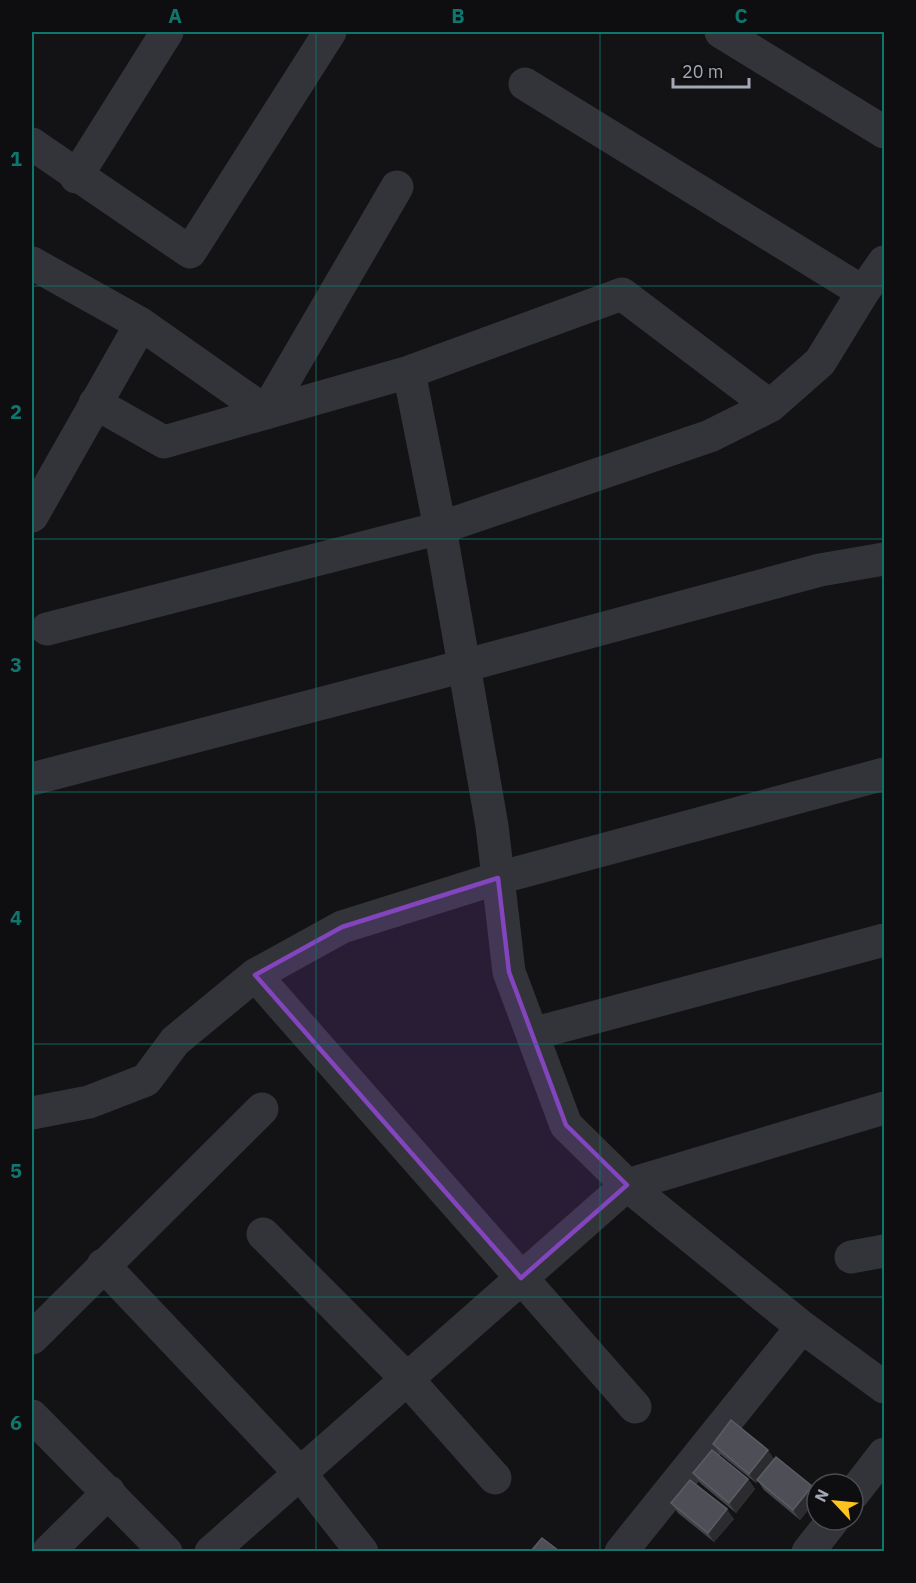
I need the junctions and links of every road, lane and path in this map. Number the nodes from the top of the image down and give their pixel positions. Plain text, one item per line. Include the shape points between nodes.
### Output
1 (167, 32) edge
2 (330, 32) edge
3 (721, 32) edge
4 (525, 84) dead end
5 (885, 132) edge
6 (32, 144) edge
7 (76, 177) junction
8 (397, 187) dead end
9 (32, 262) edge
10 (885, 262) edge
11 (863, 292) junction
12 (141, 324) junction
13 (409, 372) junction
14 (95, 403) junction
15 (770, 406) junction
16 (266, 412) junction
17 (32, 516) edge
18 (440, 528) junction
19 (885, 559) edge
20 (47, 629) dead end
21 (462, 667) junction
22 (885, 774) edge
23 (32, 778) edge
24 (498, 878) junction
25 (885, 940) edge
26 (255, 975) junction
27 (532, 1034) junction
28 (885, 1108) edge
29 (262, 1109) dead end
30 (32, 1113) edge
31 (627, 1185) junction
32 (263, 1234) dead end
33 (885, 1251) edge
34 (851, 1257) dead end
35 (103, 1265) junction
36 (521, 1278) junction
37 (802, 1327) junction
38 (32, 1338) edge
39 (407, 1379) junction
40 (885, 1387) edge
41 (635, 1407) dead end
42 (32, 1416) edge
43 (885, 1454) edge
44 (300, 1473) junction
45 (495, 1478) dead end
46 (865, 1479) edge
47 (109, 1492) junction
48 (823, 1532) edge
49 (48, 1551) edge
50 (166, 1551) edge
51 (211, 1551) edge
52 (362, 1551) edge
53 (621, 1551) edge
54 (808, 1551) edge

1 - 7 street
2 - 7 street via 190,252
3 - 5 street
4 - 11 street
6 - 7 street
8 - 16 street
9 - 12 street
10 - 11 street
11 - 15 street via 820,362
12 - 14 street
12 - 16 street
13 - 15 street via 622,294
13 - 16 street
13 - 18 street
14 - 16 street via 164,442
14 - 17 street
15 - 18 street via 710,436
18 - 20 street
18 - 21 street
19 - 21 street via 820,570
21 - 23 street
21 - 24 street
22 - 24 street
24 - 26 street via 342,927
24 - 27 street via 509,972
25 - 27 street
26 - 30 street via 175,1041 146,1080 89,1102
26 - 36 street
27 - 31 street via 566,1125
28 - 31 street
29 - 35 street
31 - 36 street
31 - 37 street
32 - 39 street
33 - 34 street
35 - 38 street
35 - 44 street
36 - 39 street
36 - 41 street
37 - 40 street
37 - 53 street
39 - 44 street
39 - 45 street
42 - 47 street
43 - 46 street
44 - 51 street
44 - 52 street
47 - 49 street
47 - 50 street
48 - 54 street

